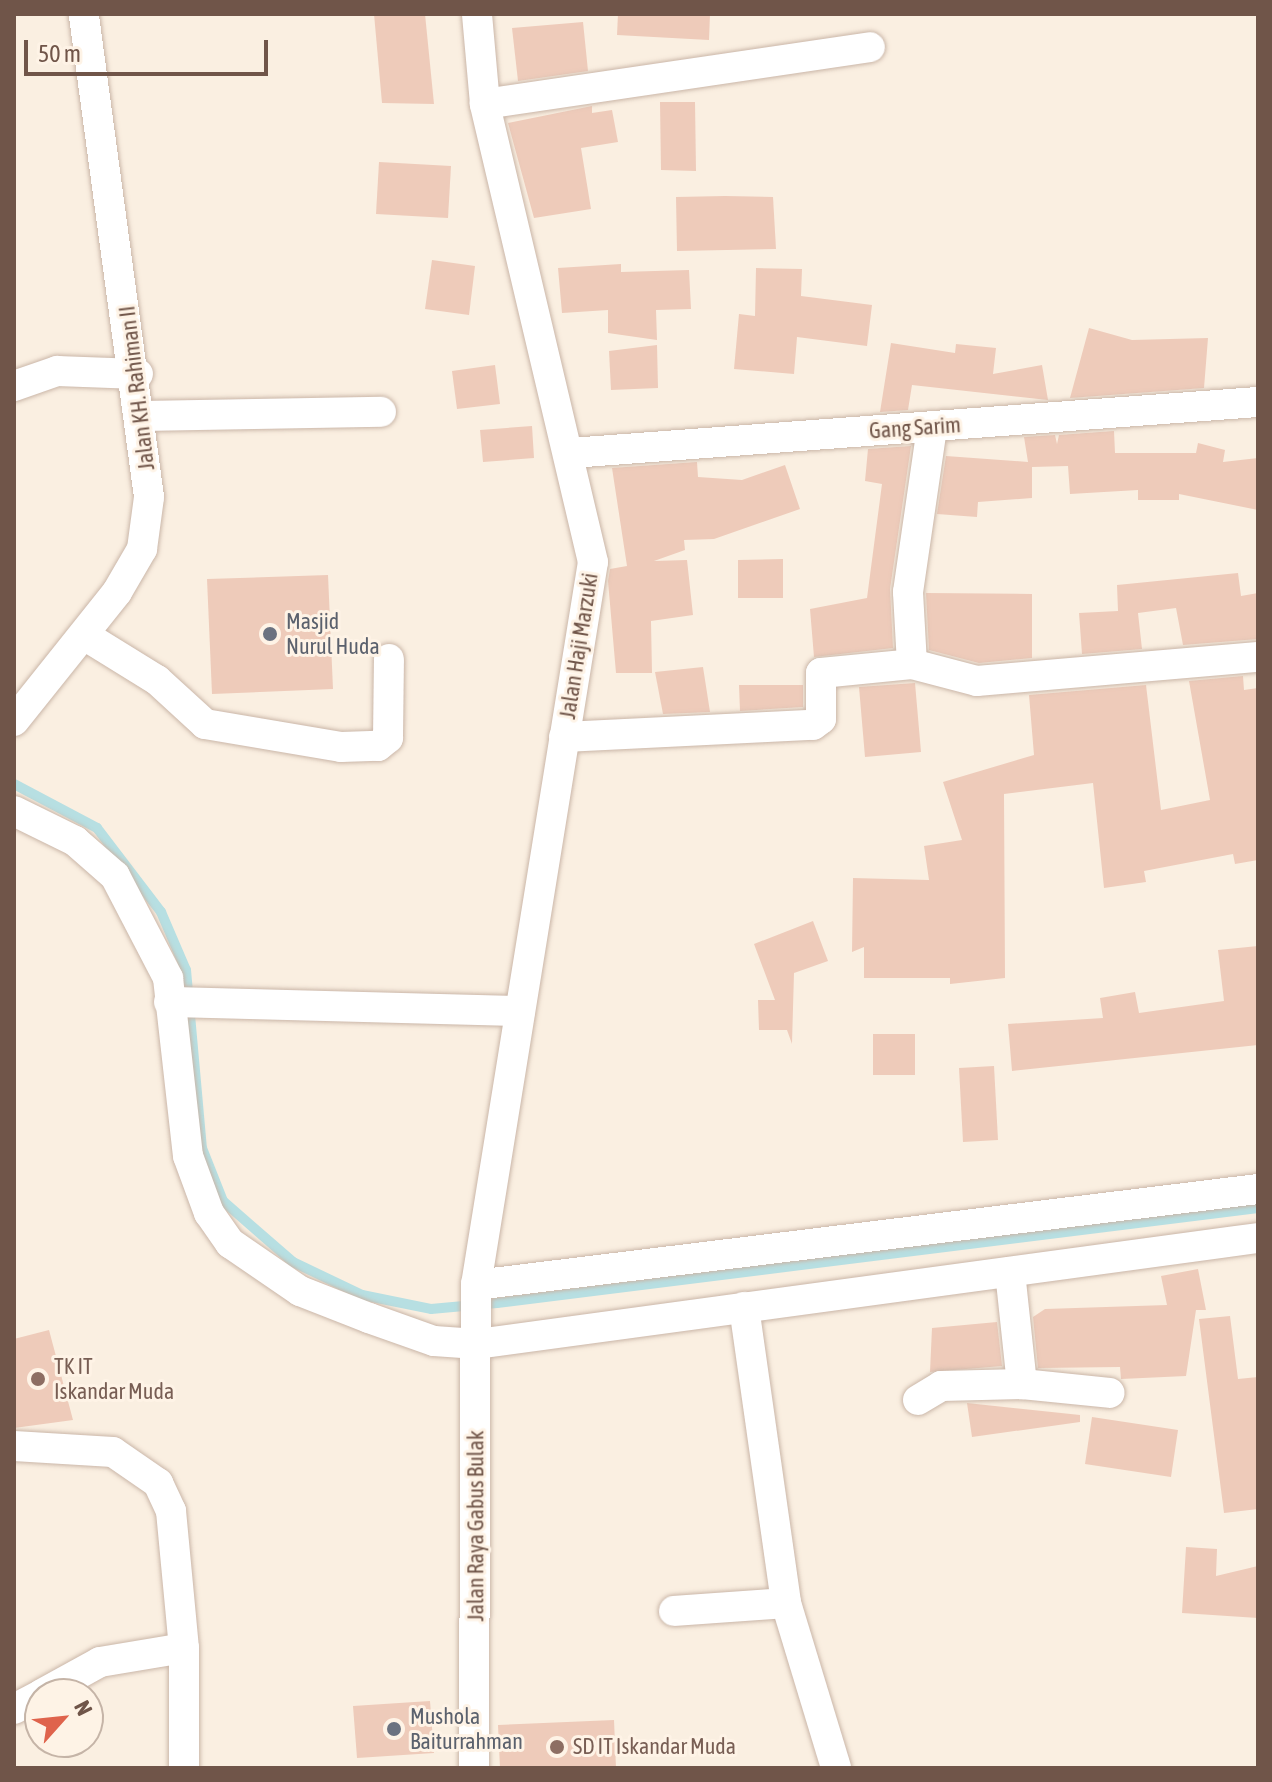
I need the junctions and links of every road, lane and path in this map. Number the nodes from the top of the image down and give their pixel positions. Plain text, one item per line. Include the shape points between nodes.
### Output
1 (84, 14) edge
2 (477, 14) edge
3 (870, 47) dead end
4 (485, 104) junction
5 (138, 374) junction
6 (14, 386) edge
7 (1258, 402) edge
8 (381, 412) dead end
9 (143, 416) junction
10 (932, 427) junction
11 (571, 453) junction
12 (84, 635) junction
13 (1258, 657) edge
14 (389, 659) dead end
15 (912, 664) junction
16 (14, 721) edge
17 (564, 737) junction
18 (14, 811) edge
19 (169, 1002) junction
20 (520, 1011) junction
21 (1258, 1189) edge
22 (1258, 1238) edge
23 (1010, 1272) junction
24 (476, 1285) junction
25 (744, 1307) junction
26 (477, 1344) junction
27 (1022, 1384) junction
28 (1110, 1393) dead end
29 (918, 1400) dead end
30 (14, 1446) edge
31 (786, 1603) junction
32 (674, 1611) dead end
33 (184, 1648) junction
34 (71, 1678) edge
35 (184, 1768) edge
36 (474, 1768) edge
37 (836, 1768) edge

1 - 5 street, Jalan KH. Rahiman II
2 - 4 street, Jalan Haji Marzuki
3 - 4 street
4 - 11 street, Jalan Haji Marzuki
5 - 6 street via 57,371
5 - 9 street, Jalan KH. Rahiman II
7 - 10 street, Gang Sarim
8 - 9 street
9 - 12 street, Jalan KH. Rahiman II via 149,497 142,549
10 - 11 street, Gang Sarim
10 - 15 street via 908,592
11 - 17 street, Jalan Haji Marzuki via 593,562
12 - 14 street via 157,680 205,724 341,747 378,746 388,738
12 - 16 street, Jalan KH. Rahiman II
13 - 15 street via 977,681
15 - 17 street via 821,673 821,719 813,725
17 - 20 street, Jalan Haji Marzuki
18 - 19 street via 75,841 115,876 168,978
19 - 20 street
19 - 26 street via 188,1156 209,1213 230,1243 300,1291 434,1341
20 - 24 street, Jalan Haji Marzuki
21 - 24 street
22 - 23 street
23 - 25 street
23 - 27 street
24 - 26 street, Jalan Raya Gabus Bulak
25 - 26 street
25 - 31 street
26 - 36 street, Jalan Raya Gabus Bulak
27 - 28 street
27 - 29 street via 941,1386
30 - 33 street via 113,1452 158,1483 171,1511
31 - 32 street
31 - 37 street
33 - 34 street via 100,1662
33 - 35 street

